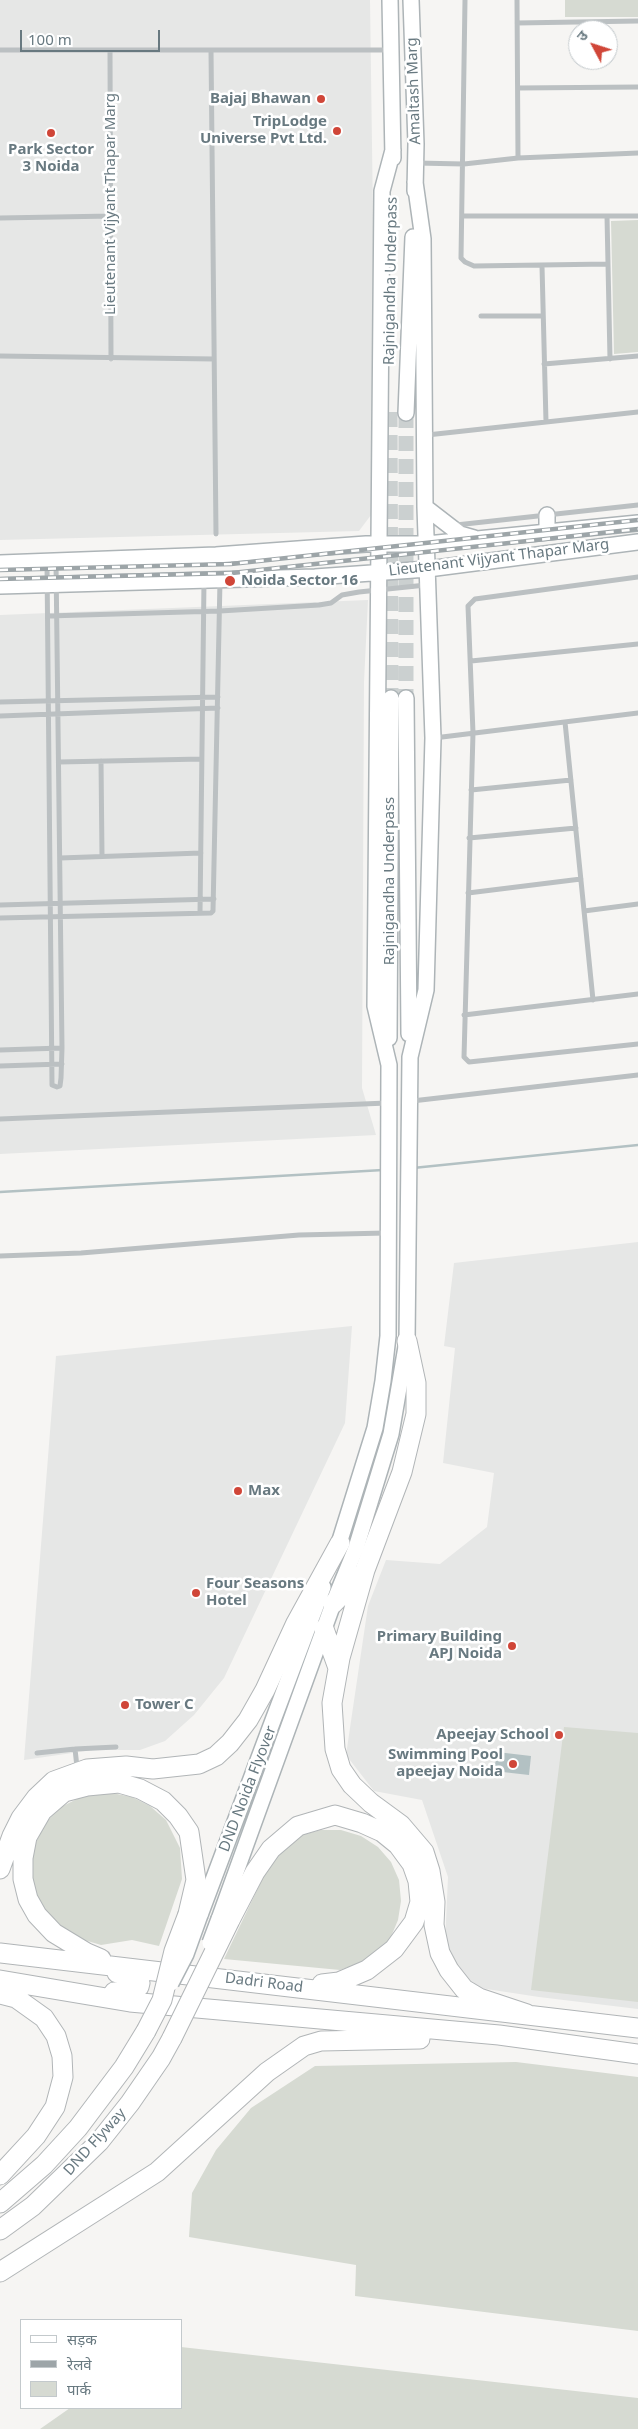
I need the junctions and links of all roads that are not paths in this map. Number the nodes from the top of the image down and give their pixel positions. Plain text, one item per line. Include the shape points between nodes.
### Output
1 (390, 0) edge
2 (411, 0) edge
3 (465, 0) edge
4 (517, 0) edge
5 (638, 21) edge
6 (517, 23) junction
7 (0, 50) edge
8 (110, 50) junction
9 (211, 50) junction
10 (391, 50) junction
11 (638, 87) edge
12 (518, 88) junction
13 (393, 150) junction
14 (638, 154) edge
15 (518, 158) junction
16 (416, 163) junction
17 (464, 164) junction
18 (415, 182) junction
19 (112, 216) junction
20 (462, 216) junction
21 (607, 216) junction
22 (638, 216) edge
23 (0, 218) edge
24 (608, 264) junction
25 (542, 266) junction
26 (480, 316) dead end
27 (543, 316) junction
28 (0, 356) edge
29 (638, 356) edge
30 (111, 359) junction
31 (214, 359) junction
32 (610, 359) junction
33 (544, 364) junction
34 (390, 412) tunnel mouth
35 (638, 412) edge
36 (406, 413) tunnel mouth
37 (546, 422) junction
38 (424, 435) junction
39 (638, 505) edge
40 (425, 507) junction
41 (547, 515) junction
42 (638, 523) edge
43 (448, 526) junction
44 (547, 532) junction
45 (216, 534) dead end
46 (478, 540) junction
47 (638, 542) edge
48 (379, 543) junction
49 (427, 544) junction
50 (51, 561) junction
51 (0, 563) edge
52 (380, 572) junction
53 (428, 577) junction
54 (638, 577) edge
55 (204, 580) junction
56 (220, 580) junction
57 (52, 584) junction
58 (0, 586) edge
59 (378, 589) junction
60 (204, 611) junction
61 (220, 611) junction
62 (58, 615) junction
63 (48, 616) junction
64 (638, 644) edge
65 (471, 661) junction
66 (203, 697) junction
67 (218, 697) junction
68 (58, 700) junction
69 (49, 701) junction
70 (0, 702) edge
71 (218, 708) junction
72 (203, 709) junction
73 (638, 713) edge
74 (49, 714) junction
75 (59, 714) junction
76 (0, 716) edge
77 (565, 722) junction
78 (473, 733) junction
79 (433, 738) junction
80 (202, 759) junction
81 (100, 761) junction
82 (59, 762) junction
83 (571, 780) junction
84 (471, 790) junction
85 (576, 828) junction
86 (469, 838) junction
87 (201, 853) junction
88 (102, 856) junction
89 (60, 858) junction
90 (581, 879) junction
91 (468, 893) junction
92 (214, 899) junction
93 (201, 900) junction
94 (50, 904) junction
95 (60, 904) junction
96 (638, 904) edge
97 (0, 905) edge
98 (584, 911) junction
99 (200, 914) junction
100 (50, 917) junction
101 (60, 917) junction
102 (0, 918) edge
103 (638, 994) edge
104 (593, 1000) junction
105 (464, 1015) junction
106 (638, 1044) edge
107 (52, 1048) junction
108 (62, 1048) junction
109 (0, 1050) edge
110 (410, 1057) junction
111 (62, 1064) junction
112 (52, 1065) junction
113 (389, 1065) junction
114 (0, 1066) edge
115 (638, 1075) edge
116 (409, 1107) junction
117 (389, 1108) junction
118 (0, 1120) edge
119 (388, 1228) junction
120 (0, 1256) edge
121 (407, 1341) junction
122 (340, 1543) junction
123 (365, 1570) junction
124 (333, 1604) junction
125 (324, 1629) junction
126 (338, 1669) junction
127 (116, 1747) dead end
128 (75, 1749) junction
129 (37, 1753) dead end
130 (78, 1773) junction
131 (0, 1869) edge
132 (194, 1915) junction
133 (225, 1919) junction
134 (0, 1953) edge
135 (33, 1956) junction
136 (121, 1966) junction
137 (0, 1980) edge
138 (32, 1984) junction
139 (293, 1986) junction
140 (0, 1994) edge
141 (527, 2014) junction
142 (638, 2028) edge
143 (499, 2035) junction
144 (638, 2054) edge
145 (0, 2175) edge
146 (0, 2203) edge
147 (0, 2230) edge
148 (0, 2272) edge

1 - 10 main road, Amaltash Marg
2 - 16 main road, Amaltash Marg
3 - 17 street
4 - 6 street
5 - 6 street
6 - 12 street
7 - 8 street
8 - 9 street
8 - 19 street, Lieutenant Vijyant Thapar Marg
9 - 10 street
9 - 31 street
10 - 13 main road, Amaltash Marg
11 - 12 street
12 - 15 street
13 - 34 main road, Rajnigandha Underpass
13 - 48 main road via 382,191
14 - 15 street
15 - 17 street
16 - 17 street
16 - 18 main road, Amaltash Marg
17 - 20 street
18 - 36 main road, Rajnigandha Underpass
18 - 38 main road via 423,239
19 - 23 street
19 - 30 street, Lieutenant Vijyant Thapar Marg
20 - 21 street
20 - 25 street via 461,258 464,262 474,266
21 - 22 street
21 - 24 street
24 - 25 street
24 - 32 street
25 - 27 street
26 - 27 street
27 - 33 street
28 - 30 street
29 - 32 street
30 - 31 street
31 - 45 street
32 - 33 street
33 - 37 street
35 - 37 street
37 - 38 street
38 - 40 main road
39 - 41 street
40 - 43 main road
40 - 49 main road
41 - 43 street
41 - 44 main road
42 - 44 main road, Lieutenant Vijyant Thapar Marg
43 - 46 main road
44 - 46 main road, Lieutenant Vijyant Thapar Marg
46 - 49 main road, Lieutenant Vijyant Thapar Marg
47 - 53 main road, Lieutenant Vijyant Thapar Marg
48 - 49 main road, Lieutenant Vijyant Thapar Marg
48 - 50 main road, Lieutenant Vijyant Thapar Marg via 216,555
48 - 52 main road
49 - 53 main road
50 - 51 main road, Lieutenant Vijyant Thapar Marg
50 - 57 street
50 - 57 street
52 - 53 main road, Lieutenant Vijyant Thapar Marg
52 - 56 main road, Lieutenant Vijyant Thapar Marg
52 - 59 main road
53 - 59 street
53 - 79 main road
54 - 65 street via 475,599 468,606
55 - 56 main road, Lieutenant Vijyant Thapar Marg
55 - 57 main road, Lieutenant Vijyant Thapar Marg
55 - 60 street
56 - 61 street
57 - 58 main road, Lieutenant Vijyant Thapar Marg
57 - 62 street
57 - 63 street
59 - 61 street via 342,595 325,604
59 - 113 main road via 375,1006
60 - 61 street
60 - 62 street
60 - 66 street
61 - 67 street
62 - 63 street
62 - 68 street
63 - 69 street
64 - 65 street
65 - 78 street
66 - 67 street
66 - 68 street
66 - 72 street
67 - 71 street
68 - 69 street
68 - 75 street
69 - 70 street
69 - 74 street
71 - 72 street
71 - 92 street
72 - 75 street
72 - 80 street
73 - 77 street
74 - 75 street
74 - 76 street
74 - 94 street
75 - 82 street
77 - 78 street
77 - 83 street
78 - 79 street
78 - 84 street
79 - 110 main road via 426,990
80 - 81 street
80 - 87 street
81 - 82 street
81 - 88 street
82 - 89 street
83 - 84 street
83 - 85 street
84 - 86 street
85 - 86 street
85 - 90 street
86 - 91 street
87 - 88 street
87 - 93 street
88 - 89 street
89 - 95 street
90 - 91 street
90 - 98 street
91 - 105 street
92 - 93 street
92 - 99 street via 212,913
93 - 95 street
93 - 99 street
94 - 95 street
94 - 97 street
94 - 100 street
95 - 101 street
96 - 98 street
98 - 104 street
99 - 101 street
100 - 101 street
100 - 102 street
100 - 107 street
101 - 108 street
103 - 104 street
104 - 105 street
105 - 106 street via 464,1056 469,1062
107 - 108 street
107 - 109 street
107 - 112 street
108 - 111 street
110 - 113 main road, Rajnigandha Underpass via 399,698
110 - 116 main road, DND Noida Flyover
111 - 112 street
111 - 112 street via 60,1085 57,1087 52,1085
112 - 114 street
113 - 117 main road, DND Noida Flyover
115 - 116 street
116 - 121 main road, DND Noida Flyover
117 - 118 street
117 - 119 main road, DND Noida Flyover
119 - 120 street via 81,1253
119 - 122 main road, DND Noida Flyover via 388,1336 383,1381 374,1428
121 - 123 highway via 416,1382 416,1414 402,1472
121 - 124 main road, DND Noida Flyover via 391,1434 356,1548
122 - 130 highway via 248,1720 216,1756 199,1764 153,1769 126,1766 88,1769
122 - 132 main road, DND Noida Flyover
123 - 124 highway
123 - 126 highway
124 - 125 main road, DND Noida Flyover
125 - 126 highway
125 - 133 main road, DND Noida Flyover
126 - 141 highway via 332,1703 335,1749 341,1769 352,1785 401,1825 424,1852 435,1902 434,1925 440,1953 449,1970 464,1989 479,1998
127 - 128 street
128 - 129 street
128 - 130 street
130 - 131 highway via 54,1782 36,1798 12,1836
132 - 136 highway via 196,1880 189,1832 178,1816 162,1801 140,1789 119,1783 64,1792 42,1811 27,1837 22,1858 28,1899 37,1915 54,1933 87,1953
132 - 146 highway, DND Flyway, bridge via 174,1951 162,2000 124,2067 78,2128 44,2165
133 - 139 highway via 271,1849 298,1826 335,1816 382,1832 398,1845 412,1864 420,1902 414,1922 394,1949 367,1970 339,1982
133 - 147 highway, DND Flyway, bridge via 172,2038 130,2103 99,2142 33,2206
134 - 135 highway, Dadri Road
135 - 136 highway, Dadri Road
135 - 138 highway via 81,1969 128,1974 140,1983 136,1991 123,1994
136 - 139 highway, Dadri Road
137 - 138 highway, Dadri Road
138 - 143 highway, Dadri Road via 130,2002
139 - 141 highway, Dadri Road
140 - 145 highway via 16,1998 44,2018 56,2036 62,2056 63,2077 55,2107 36,2136
141 - 142 highway
143 - 144 highway
143 - 148 highway via 321,2041 304,2046 266,2072 157,2172

